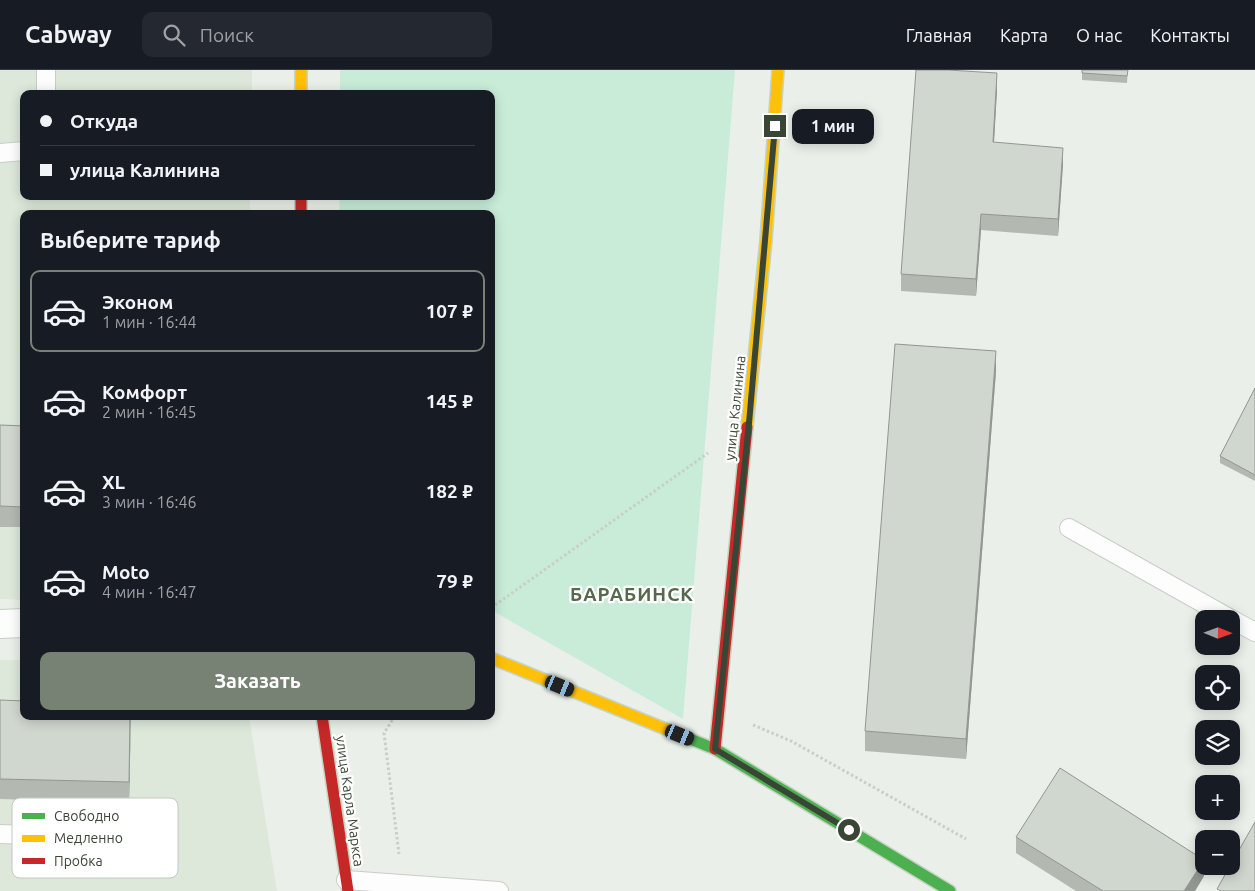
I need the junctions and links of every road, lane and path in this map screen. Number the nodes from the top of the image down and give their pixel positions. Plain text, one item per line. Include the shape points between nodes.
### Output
1 (46, 70) edge
2 (301, 70) edge
3 (778, 70) edge
4 (46, 90) edge
5 (301, 90) edge
6 (20, 151) edge
7 (0, 153) edge
8 (749, 423) junction
9 (1069, 528) dead end
10 (495, 605) edge
11 (1215, 610) edge
12 (0, 624) edge
13 (20, 624) edge
14 (1240, 624) edge
15 (1255, 632) edge
16 (495, 660) edge
17 (718, 710) junction
18 (323, 720) edge
19 (392, 720) edge
20 (715, 749) junction
21 (966, 839) dead end
22 (403, 884) junction
23 (347, 886) edge
24 (499, 891) edge
25 (950, 891) edge

1 - 4 lane
2 - 5 street
3 - 8 street, улица Калинина via 773,164
6 - 7 lane
8 - 10 path
8 - 17 street, улица Калинина
9 - 11 lane
12 - 13 street
14 - 15 lane
16 - 20 street
17 - 20 street, улица Калинина
17 - 21 path via 791,741
18 - 23 street, улица Карла Маркса
19 - 22 path via 384,732
20 - 25 street
22 - 23 lane
22 - 24 lane

